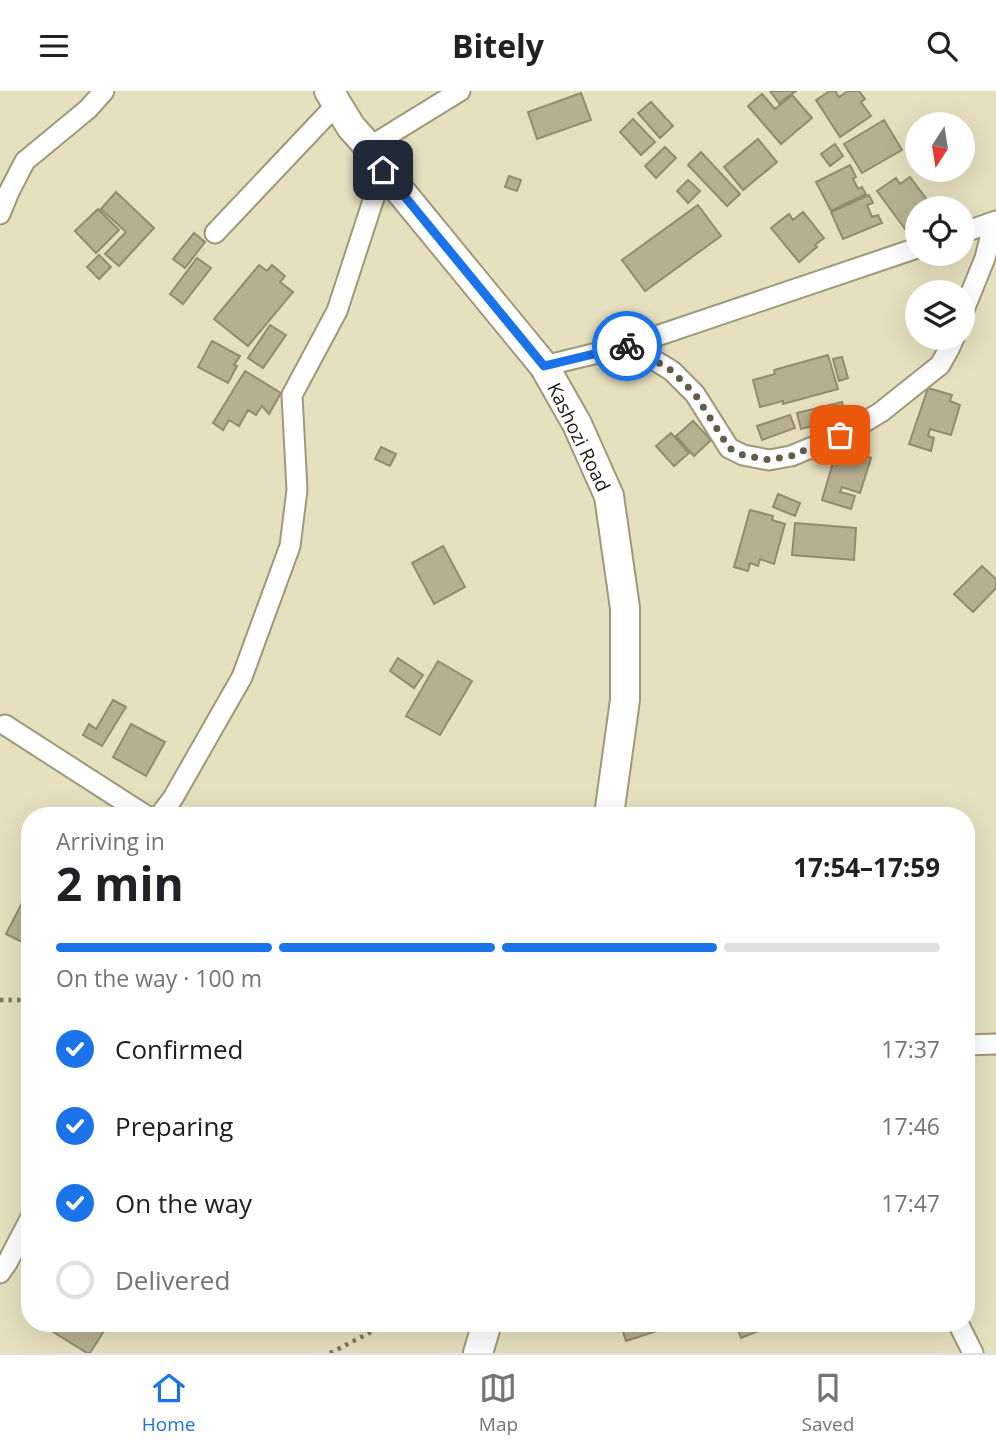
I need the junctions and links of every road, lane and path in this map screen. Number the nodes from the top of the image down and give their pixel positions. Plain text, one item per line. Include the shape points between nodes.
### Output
1 (104, 91) edge
2 (460, 91) edge
3 (333, 97) edge
4 (376, 158) junction
5 (25, 161) junction
6 (0, 170) edge
7 (0, 214) edge
8 (995, 222) edge
9 (975, 229) edge
10 (215, 233) dead end
11 (905, 252) edge
12 (975, 283) edge
13 (630, 345) junction
14 (948, 350) edge
15 (544, 366) junction
16 (5, 725) dead end
17 (133, 807) edge
18 (166, 807) edge
19 (610, 807) edge
20 (0, 1000) edge
21 (21, 1000) edge
22 (996, 1044) edge
23 (975, 1045) edge
24 (21, 1236) edge
25 (0, 1273) edge
26 (371, 1332) edge
27 (484, 1332) edge
28 (962, 1332) edge
29 (330, 1353) edge
30 (478, 1353) edge
31 (973, 1353) edge

1 - 5 street
2 - 4 street
3 - 4 main road, Kashozi Road
3 - 10 street
4 - 15 main road, Kashozi Road
4 - 18 street via 337,311 292,395 297,490 290,545 242,677
5 - 6 street
5 - 7 street
8 - 9 street
8 - 12 street
11 - 13 street
13 - 14 street via 672,371 695,394 729,448 769,460 791,456 855,428 940,365
13 - 15 street
15 - 19 main road, Kashozi Road via 577,424 609,496 625,608 625,699
16 - 17 street
20 - 21 path
22 - 23 street
24 - 25 street
26 - 29 path
27 - 30 main road
28 - 31 street

